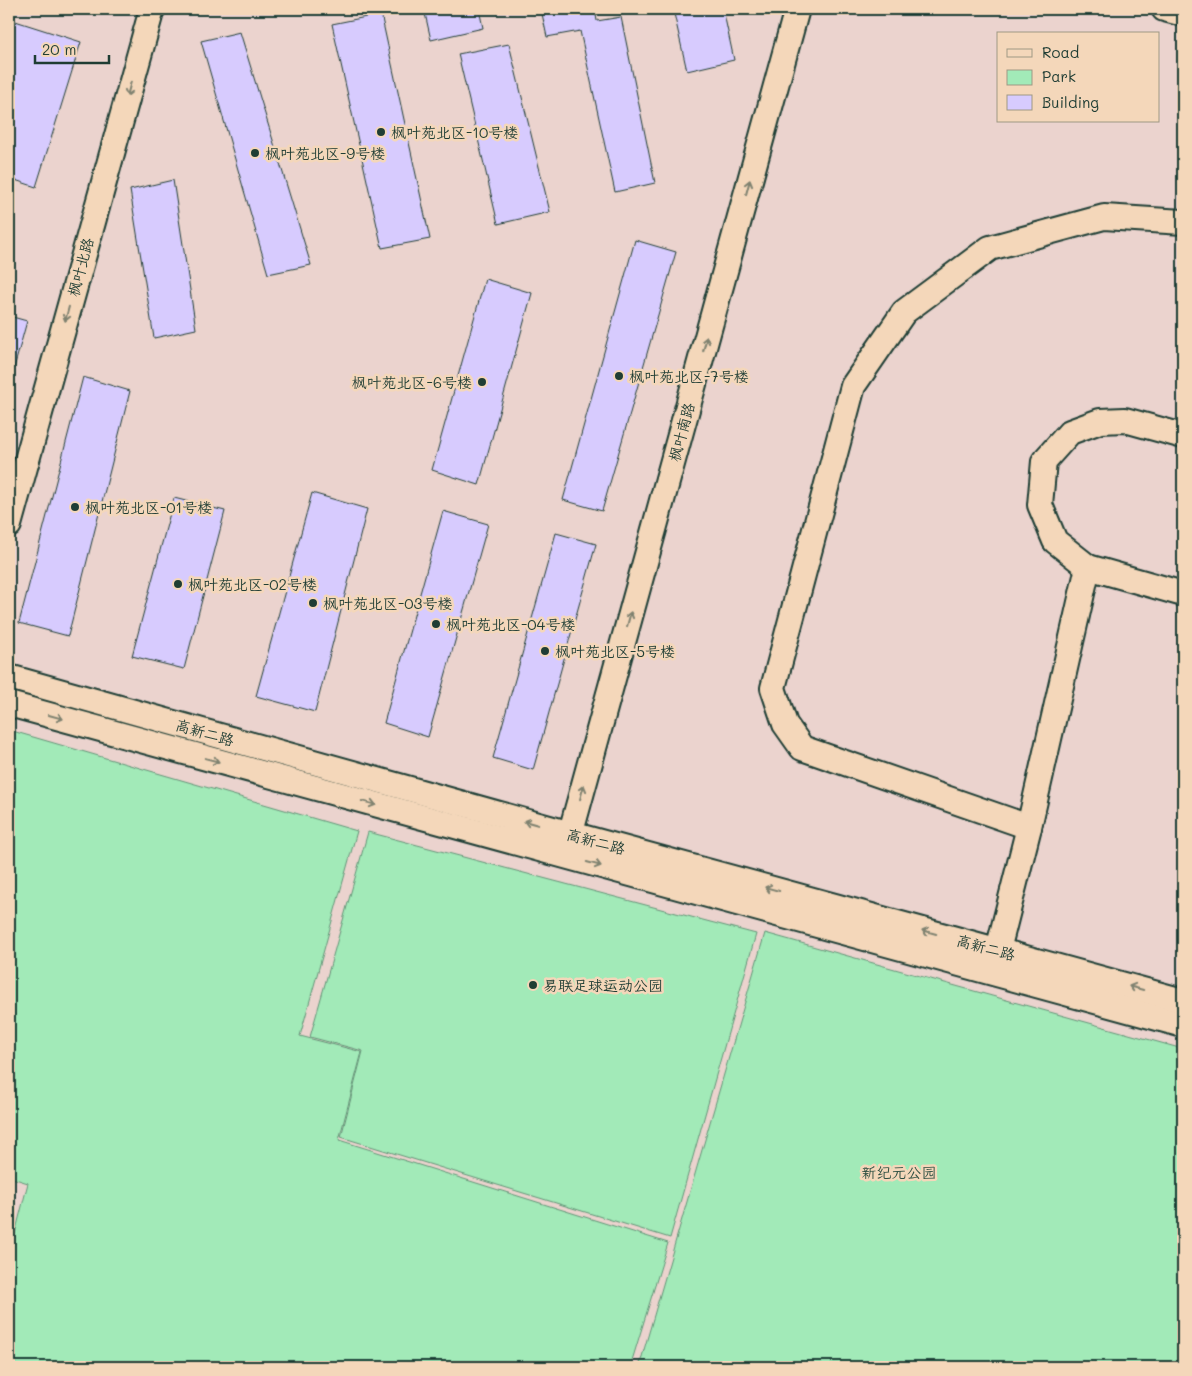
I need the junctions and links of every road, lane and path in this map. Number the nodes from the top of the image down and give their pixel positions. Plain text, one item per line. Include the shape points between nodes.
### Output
1 (152, 9) edge
2 (797, 9) edge
3 (1164, 9) edge
4 (1183, 14) edge
5 (1183, 222) edge
6 (1183, 436) edge
7 (9, 525) edge
8 (1088, 567) junction
9 (1183, 594) edge
10 (9, 677) edge
11 (9, 704) edge
12 (1029, 826) junction
13 (567, 845) junction
14 (998, 950) junction
15 (1183, 1001) edge
16 (1183, 1025) edge

1 -> 7 street, 枫叶北路
13 -> 2 street, 枫叶南路
3 - 4 street
5 - 12 street via 1104,217 990,248 904,312 852,386 773,688 785,724 802,748
6 - 8 street via 1125,420 1100,421 1070,432 1044,461 1040,505 1055,541
8 - 9 street
8 - 12 street
13 -> 10 street, 高新二路
11 -> 13 street, 高新二路
12 - 14 street
14 -> 13 street, 高新二路
13 -> 16 street, 高新二路
15 -> 14 street, 高新二路

